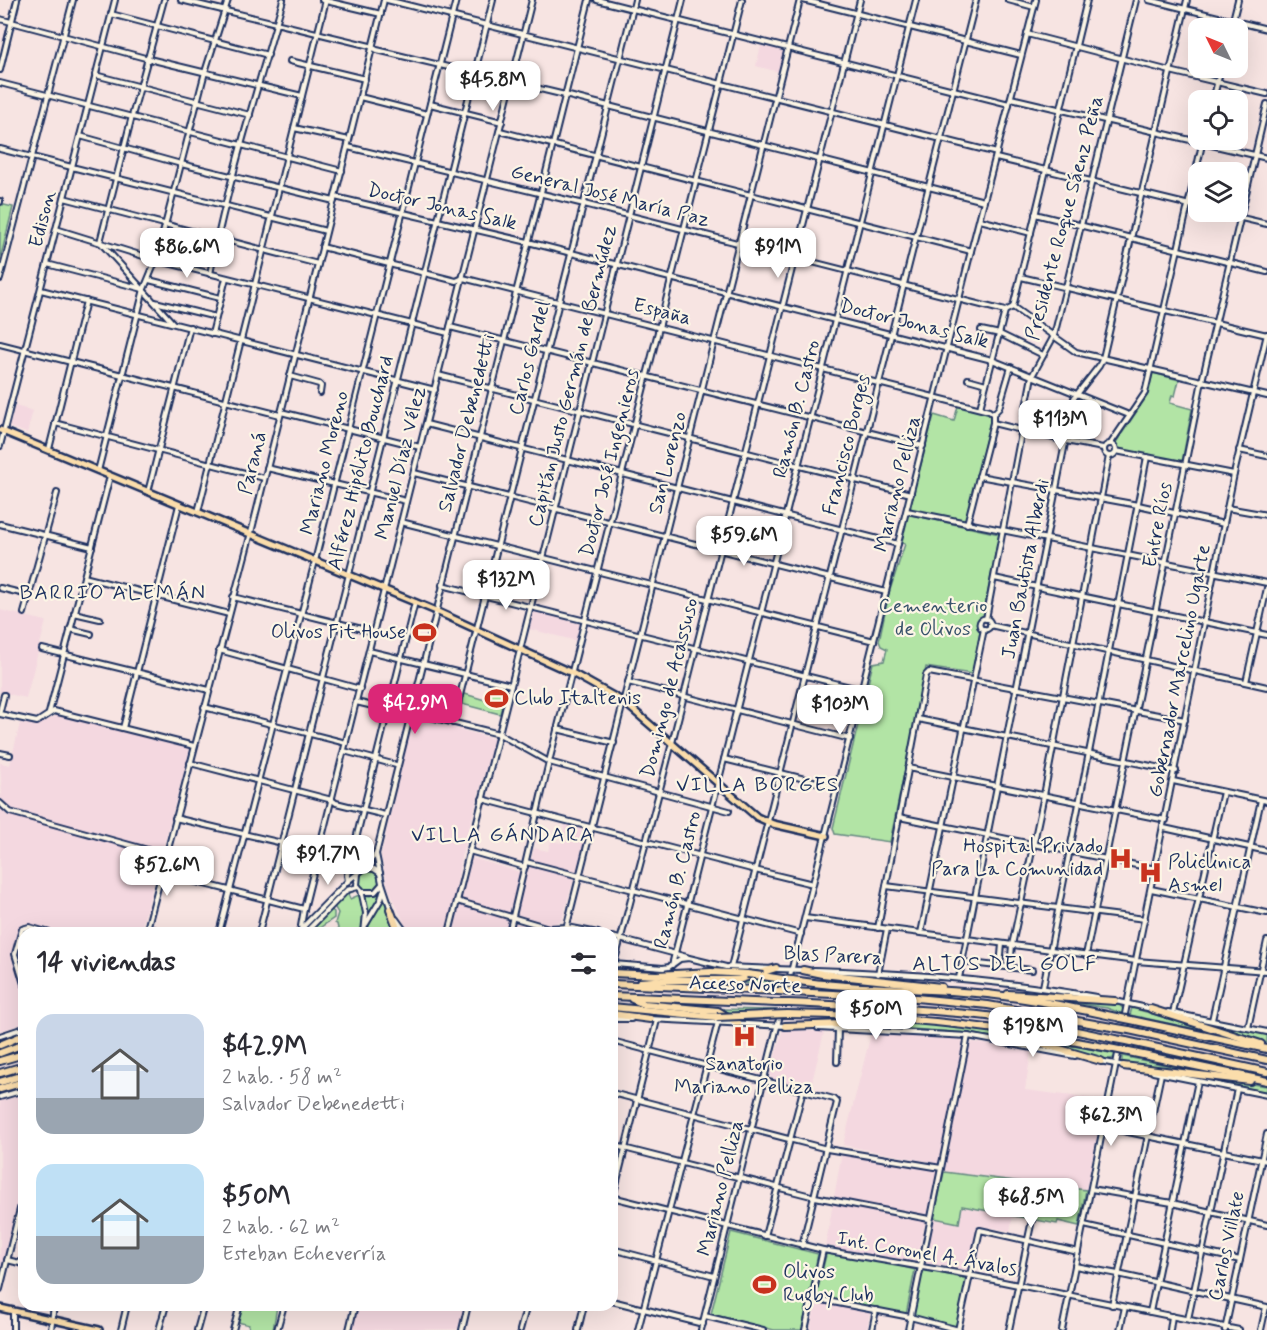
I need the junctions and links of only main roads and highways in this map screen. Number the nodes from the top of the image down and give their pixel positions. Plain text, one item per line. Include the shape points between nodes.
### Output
1 (2, 430) edge
2 (826, 836) road end
3 (390, 909) road end
4 (397, 927) edge
5 (776, 968) road end
6 (802, 970) road end
7 (618, 973) edge
8 (618, 984) edge
9 (618, 984) edge
10 (977, 993) junction
11 (618, 996) edge
12 (626, 997) junction
13 (1115, 1001) road end
14 (618, 1008) edge
15 (1151, 1009) road end
16 (618, 1017) edge
17 (653, 1020) road end
18 (941, 1021) junction
19 (738, 1023) road end
20 (781, 1025) road end
21 (974, 1025) junction
22 (18, 1038) edge
23 (0, 1045) edge
24 (18, 1046) edge
25 (1267, 1047) edge
26 (0, 1053) edge
27 (18, 1056) edge
28 (1267, 1060) edge
29 (0, 1061) edge
30 (1101, 1061) road end
31 (1119, 1065) road end
32 (18, 1068) edge
33 (1267, 1072) edge
34 (0, 1073) edge
35 (18, 1076) edge
36 (0, 1082) edge
37 (1267, 1082) edge
38 (18, 1084) edge
39 (0, 1089) edge
40 (0, 1308) edge
41 (99, 1330) edge

1 - 2 main road via 415,602 572,673 624,702 754,816
3 - 4 highway
5 - 8 highway via 738,980
6 - 10 highway
7 - 10 highway, bridge via 711,972
9 - 28 highway, Acceso Norte, bridge via 988,1005
10 - 13 highway
10 - 25 highway, bridge via 1123,1016
11 - 12 highway, Acceso Norte
12 - 19 highway via 644,1004 718,1011
12 - 33 highway, Acceso Norte, bridge via 971,1014 1126,1041
14 - 18 highway, bridge via 718,1020 787,1014
15 - 25 highway
16 - 17 highway
18 - 20 highway
18 - 21 highway
21 - 30 highway
21 - 37 highway via 1033,1033
22 - 23 highway
24 - 26 highway
27 - 29 highway
31 - 37 highway
32 - 34 highway
35 - 36 highway
38 - 39 highway
40 - 41 main road

